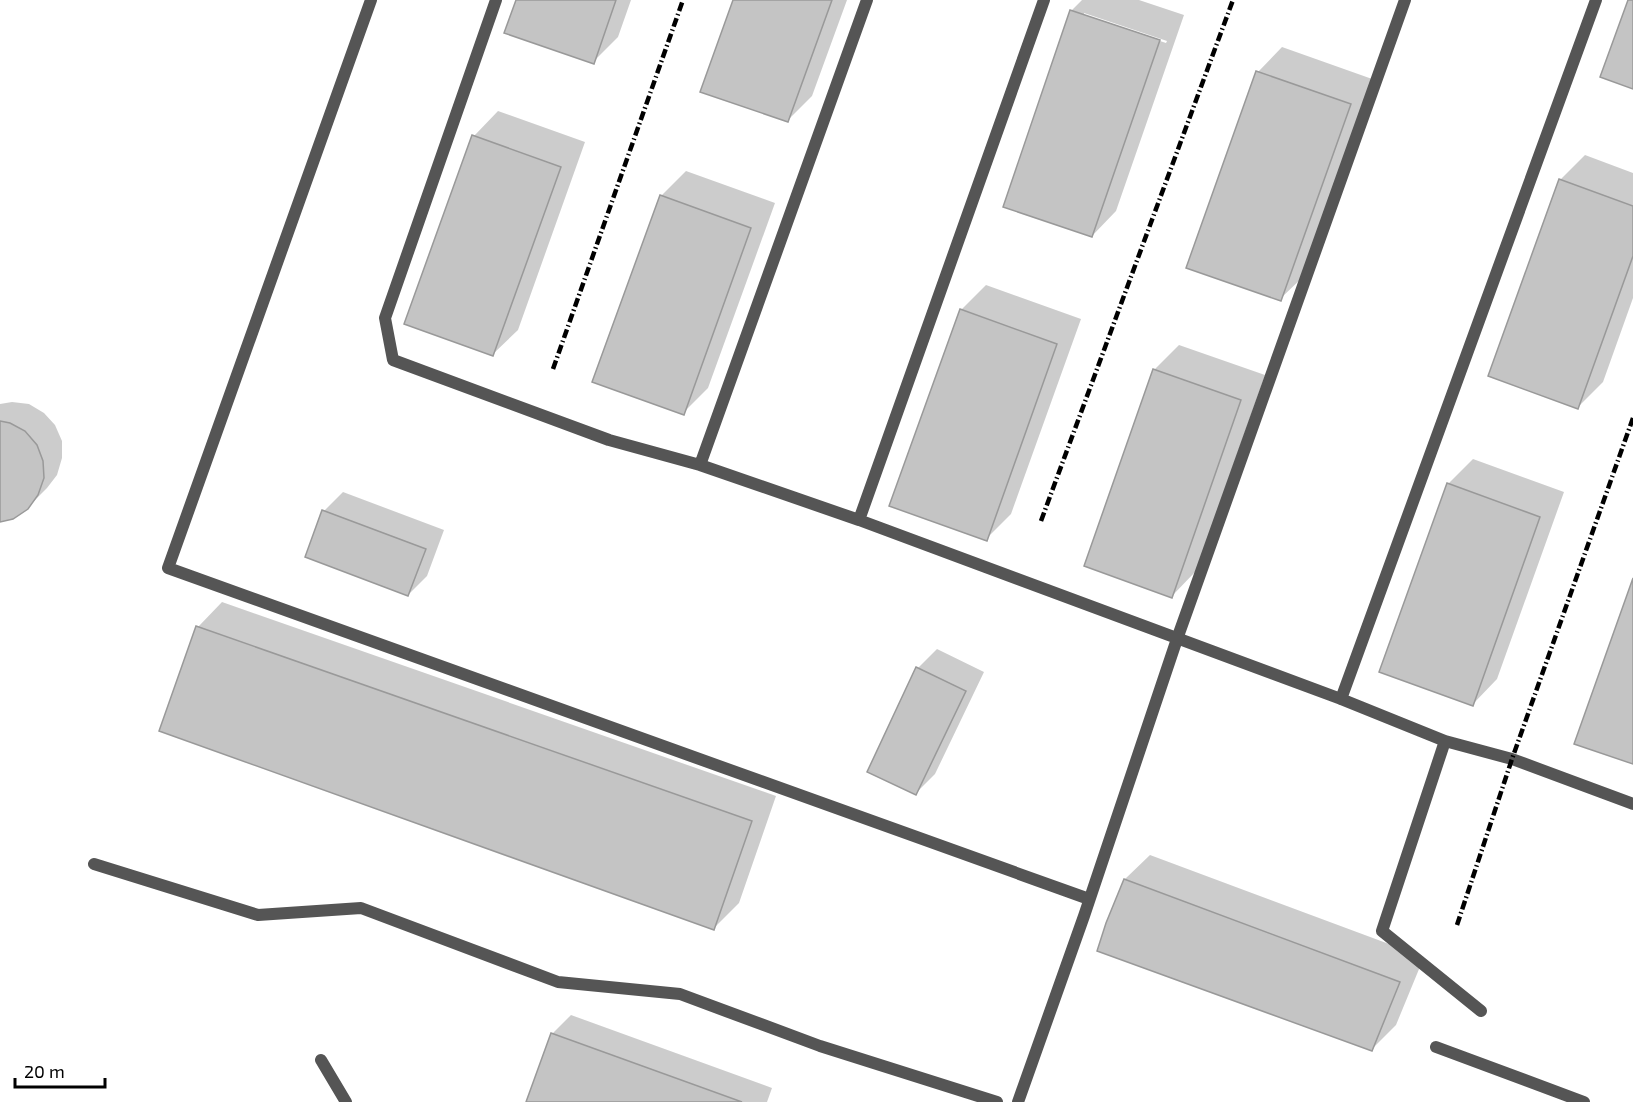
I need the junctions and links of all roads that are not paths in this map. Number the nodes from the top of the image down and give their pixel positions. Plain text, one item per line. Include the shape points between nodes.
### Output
1 (370, 0) edge
2 (496, 0) edge
3 (867, 0) edge
4 (1044, 0) edge
5 (1405, 0) edge
6 (1596, 0) edge
7 (700, 465) junction
8 (859, 520) junction
9 (1177, 639) junction
10 (1341, 699) junction
11 (1445, 741) junction
12 (1633, 804) edge
13 (94, 864) dead end
14 (1089, 899) junction
15 (1481, 1011) dead end
16 (1436, 1047) dead end
17 (321, 1060) dead end
18 (346, 1102) edge
19 (997, 1102) edge
20 (1018, 1102) edge
21 (1584, 1102) edge

1 - 14 lane via 168,568
2 - 7 lane via 385,318 393,360 609,440
3 - 7 lane
4 - 8 lane
5 - 9 lane
6 - 10 lane
7 - 8 lane
8 - 9 lane
9 - 10 lane
9 - 14 lane
10 - 11 lane
11 - 12 lane via 1512,759
11 - 15 lane via 1382,931
13 - 19 lane via 258,915 361,908 558,982 680,994 820,1046
14 - 20 lane
16 - 21 lane
17 - 18 lane

